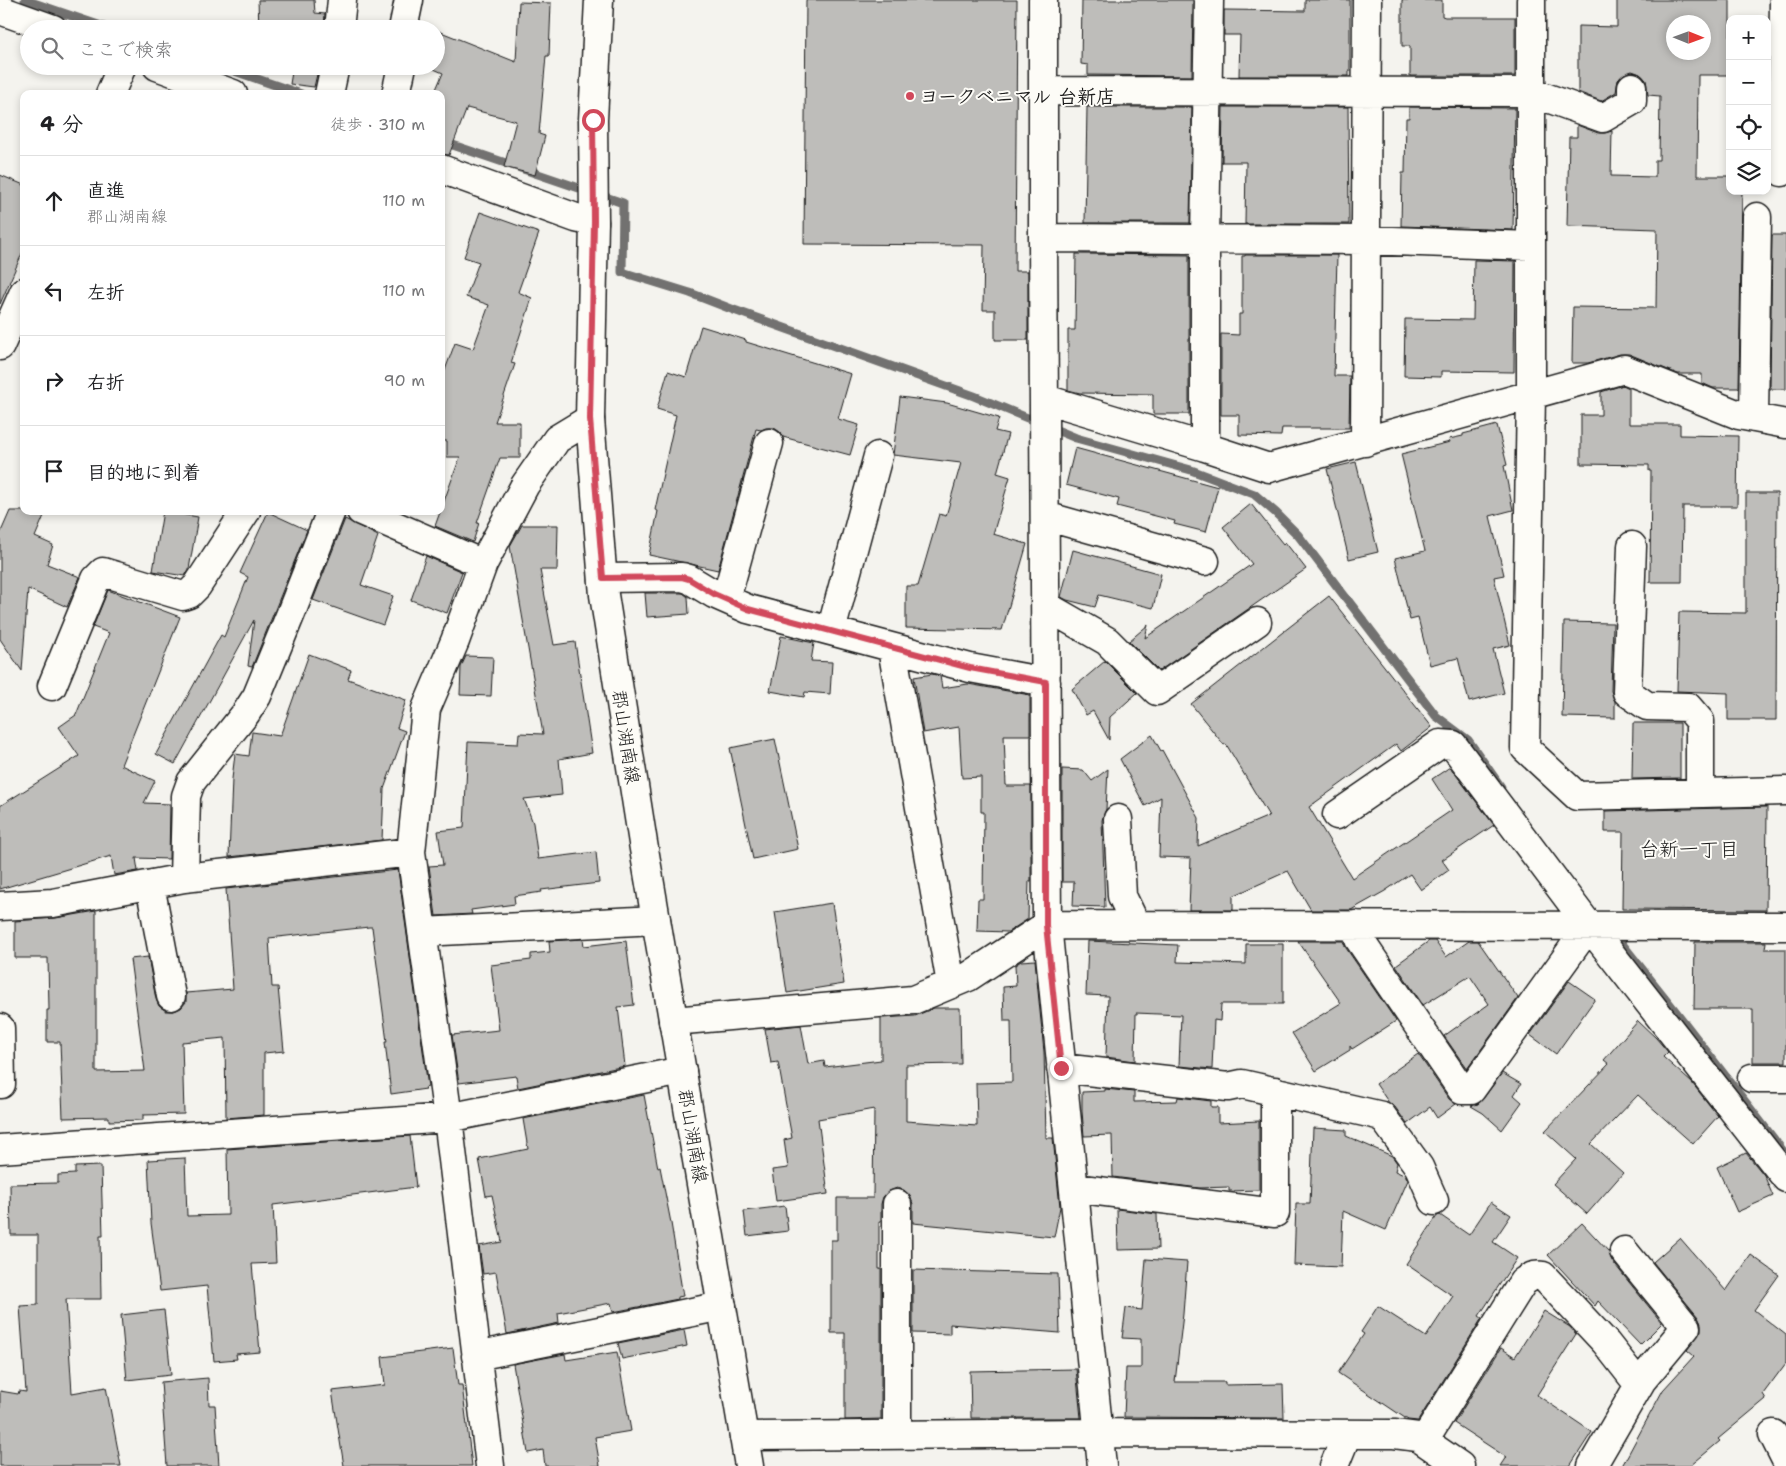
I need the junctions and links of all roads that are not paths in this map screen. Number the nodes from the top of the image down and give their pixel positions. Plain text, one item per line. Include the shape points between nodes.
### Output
1 (342, 0) edge
2 (408, 0) edge
3 (599, 0) edge
4 (1044, 0) edge
5 (1209, 0) edge
6 (1367, 0) edge
7 (1531, 0) edge
8 (1784, 0) edge
9 (0, 10) edge
10 (28, 20) edge
11 (340, 20) edge
12 (405, 20) edge
13 (118, 75) edge
14 (181, 75) edge
15 (333, 75) edge
16 (400, 75) edge
17 (1632, 87) dead end
18 (112, 90) edge
19 (220, 90) edge
20 (331, 90) edge
21 (397, 90) edge
22 (1043, 91) junction
23 (1209, 92) junction
24 (1367, 92) junction
25 (1531, 92) junction
26 (445, 170) edge
27 (1782, 172) dead end
28 (1757, 217) dead end
29 (594, 222) junction
30 (1043, 238) junction
31 (1205, 240) junction
32 (1365, 240) junction
33 (1531, 246) junction
34 (20, 301) edge
35 (0, 346) edge
36 (1531, 395) junction
37 (1045, 399) junction
38 (1754, 418) junction
39 (590, 419) junction
40 (1786, 424) edge
41 (1364, 442) junction
42 (768, 443) dead end
43 (1205, 447) junction
44 (878, 456) dead end
45 (243, 515) edge
46 (328, 515) edge
47 (370, 515) edge
48 (1045, 516) junction
49 (1632, 546) dead end
50 (1205, 561) dead end
51 (483, 564) junction
52 (603, 578) junction
53 (726, 599) junction
54 (1046, 606) junction
55 (1257, 622) dead end
56 (831, 631) junction
57 (892, 648) junction
58 (1046, 682) junction
59 (52, 686) dead end
60 (1786, 791) edge
61 (1700, 793) junction
62 (1337, 815) dead end
63 (1118, 819) dead end
64 (412, 852) junction
65 (184, 878) junction
66 (150, 885) junction
67 (0, 906) edge
68 (656, 920) junction
69 (1046, 925) junction
70 (1136, 925) junction
71 (1356, 925) junction
72 (1589, 926) junction
73 (1786, 926) edge
74 (422, 932) junction
75 (951, 984) junction
76 (171, 996) dead end
77 (673, 1021) junction
78 (0, 1028) edge
79 (1061, 1068) junction
80 (682, 1071) junction
81 (1752, 1078) dead end
82 (1786, 1078) edge
83 (1, 1084) dead end
84 (1275, 1091) junction
85 (448, 1118) junction
86 (0, 1149) edge
87 (1786, 1178) edge
88 (1074, 1188) junction
89 (1434, 1201) dead end
90 (896, 1204) dead end
91 (1624, 1251) dead end
92 (722, 1306) junction
93 (476, 1356) junction
94 (1639, 1385) junction
95 (1099, 1433) junction
96 (1347, 1434) junction
97 (1774, 1434) dead end
98 (897, 1435) junction
99 (744, 1436) junction
100 (1424, 1441) junction
101 (1786, 1460) edge
102 (490, 1466) edge
103 (750, 1466) edge
104 (1102, 1466) edge
105 (1334, 1466) edge
106 (1460, 1466) edge
107 (1592, 1466) edge

1 - 11 street
2 - 12 street
3 - 29 street, 郡山湖南線 via 593,120
4 - 22 street
5 - 23 street
6 - 24 street
7 - 25 street
8 - 27 street
9 - 10 street
13 - 18 street
14 - 19 street
15 - 20 street
16 - 21 street
17 - 25 street via 1632,101 1603,118
22 - 23 street
22 - 30 street
23 - 24 street
23 - 31 street
24 - 25 street
24 - 32 street
25 - 33 street
26 - 29 street
28 - 38 street
29 - 39 street, 郡山湖南線
30 - 31 street
30 - 37 street
31 - 32 street
31 - 43 street
32 - 33 street
32 - 41 street
33 - 36 street
34 - 35 street
36 - 38 street via 1624,369
36 - 41 street
36 - 61 street via 1526,748 1577,796
37 - 43 street
37 - 48 street
38 - 40 street
39 - 51 street via 557,439 525,485
39 - 52 street, 郡山湖南線
41 - 43 street via 1269,468
42 - 53 street
44 - 56 street
45 - 59 street via 198,586 189,594 183,596 103,572 96,579
46 - 65 street via 256,696 188,788
47 - 51 street
48 - 50 street
48 - 54 street
49 - 61 street via 1627,692 1647,706 1688,707 1700,722
51 - 64 street via 426,709
52 - 53 street via 682,577
52 - 68 street, 郡山湖南線
53 - 56 street via 748,609
54 - 55 street via 1107,641 1157,691
54 - 58 street
56 - 57 street
57 - 58 street via 970,668
57 - 75 street
58 - 69 street
60 - 61 street
62 - 72 street via 1440,744 1453,745
63 - 70 street via 1122,896
64 - 65 street
64 - 74 street
65 - 66 street
66 - 67 street via 52,903
66 - 76 street
68 - 74 street
68 - 77 street, 郡山湖南線
69 - 70 street
69 - 75 street via 968,977
69 - 79 street
70 - 71 street
71 - 72 street
71 - 72 street via 1359,939 1462,1090 1471,1090
72 - 73 street
72 - 87 street
74 - 85 street
75 - 77 street via 913,1000
77 - 80 street, 郡山湖南線
78 - 83 street
79 - 84 street via 1228,1088 1242,1084
79 - 88 street
80 - 85 street
80 - 92 street, 郡山湖南線
81 - 82 street
84 - 88 street via 1275,1212
84 - 89 street via 1382,1116 1419,1167
85 - 86 street
85 - 93 street
88 - 95 street
90 - 98 street
91 - 94 street via 1686,1328
92 - 93 street
92 - 99 street, 郡山湖南線
93 - 102 street
94 - 100 street via 1550,1282 1536,1275 1523,1282
94 - 107 street
95 - 96 street
95 - 98 street
95 - 104 street
96 - 100 street via 1394,1434 1418,1437
96 - 105 street
97 - 101 street
98 - 99 street
99 - 103 street, 郡山湖南線
100 - 106 street

